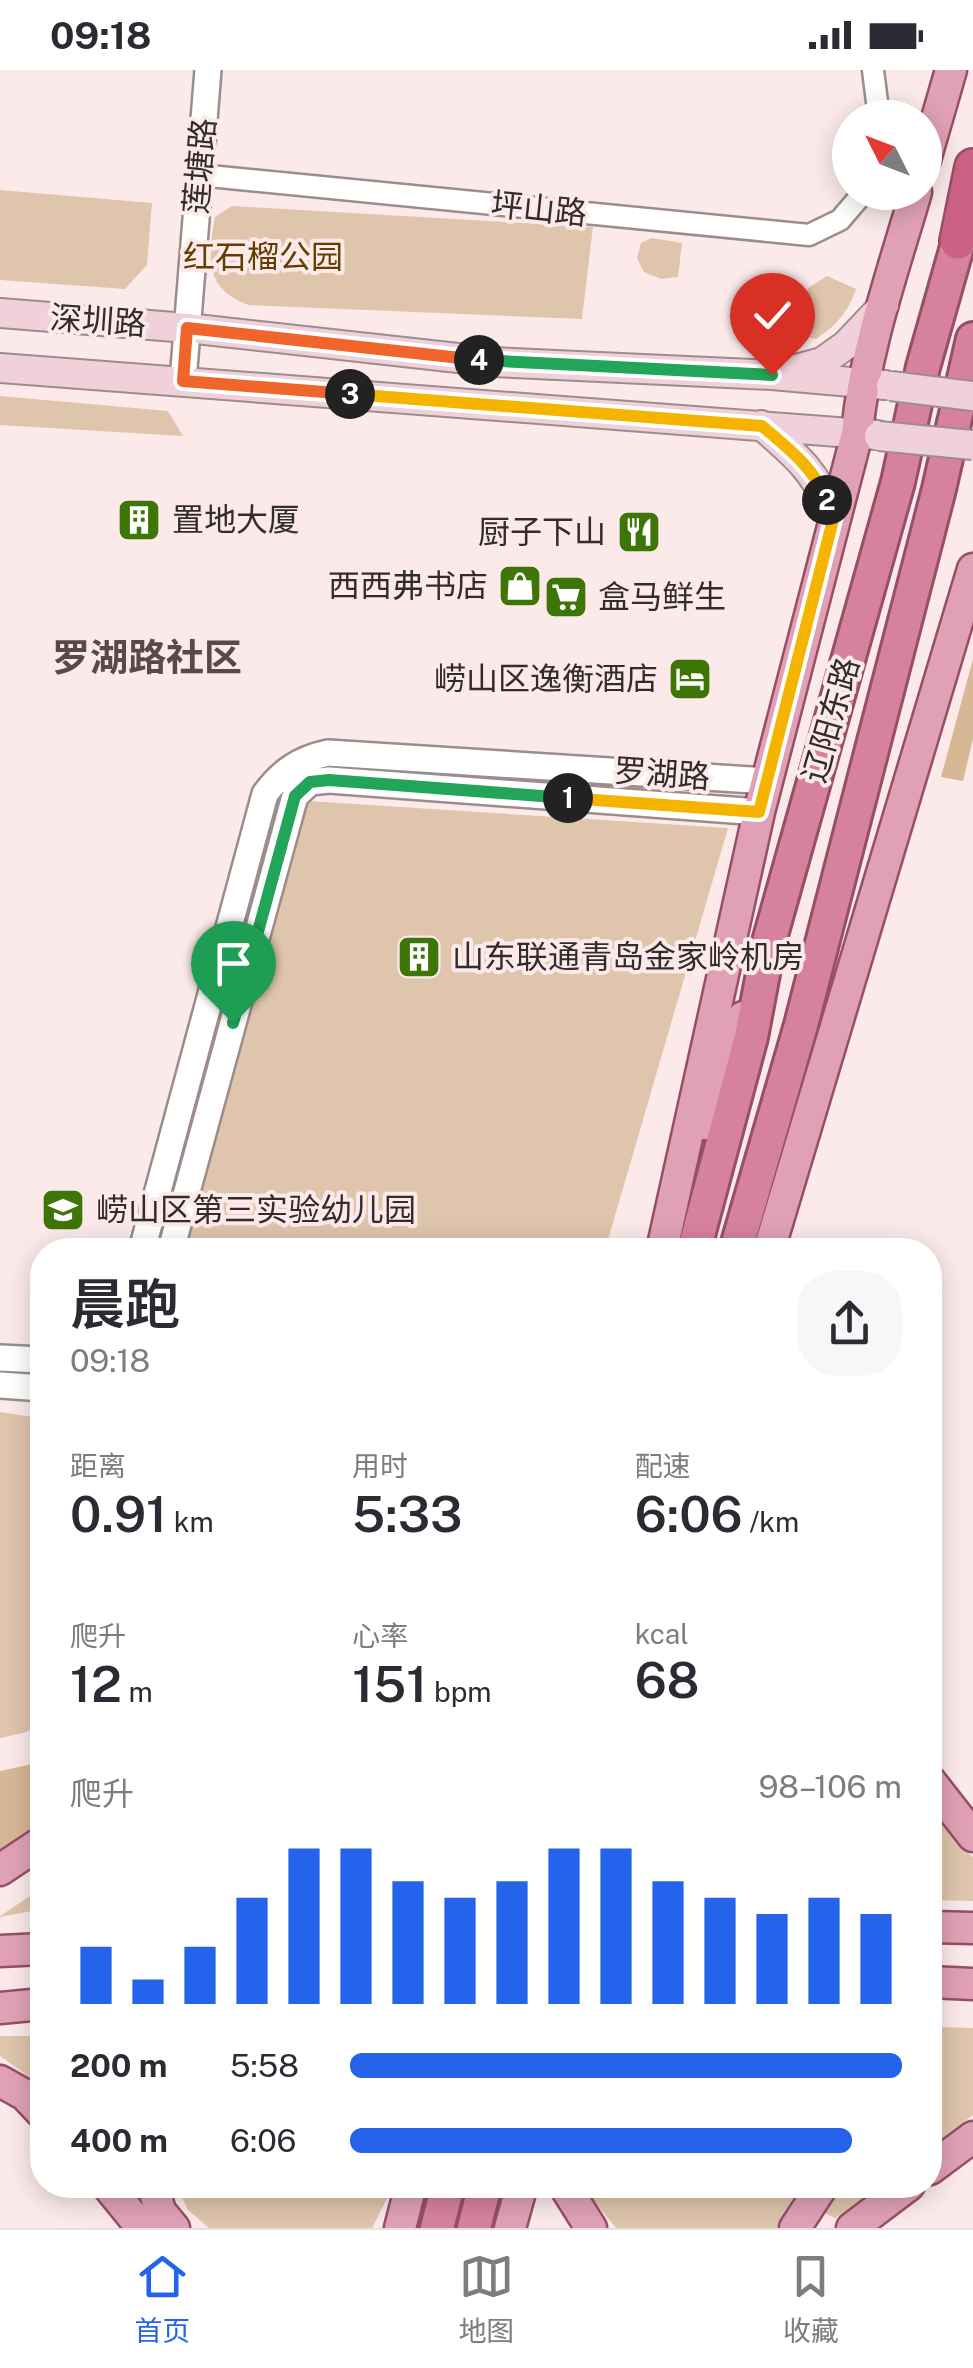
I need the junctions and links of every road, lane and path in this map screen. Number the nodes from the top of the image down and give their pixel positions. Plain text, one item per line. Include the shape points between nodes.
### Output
1 (208, 70) edge
2 (873, 70) edge
3 (951, 70) edge
4 (877, 100) edge
5 (942, 101) edge
6 (973, 168) edge
7 (198, 175) junction
8 (973, 192) edge
9 (849, 210) edge
10 (911, 210) edge
11 (958, 241) junction
12 (884, 305) junction
13 (0, 313) edge
14 (187, 328) junction
15 (973, 339) edge
16 (0, 368) edge
17 (772, 375) junction
18 (183, 381) junction
19 (878, 384) junction
20 (973, 396) edge
21 (762, 426) junction
22 (868, 434) junction
23 (973, 445) edge
24 (834, 516) junction
25 (973, 569) edge
26 (767, 780) junction
27 (759, 812) junction
28 (801, 1025) junction
29 (145, 1238) edge
30 (174, 1238) edge
31 (672, 1238) edge
32 (675, 1238) edge
33 (739, 1238) edge
34 (774, 1238) edge
35 (775, 1238) edge
36 (0, 1358) edge
37 (30, 1359) edge
38 (0, 1384) edge
39 (30, 1387) edge
40 (942, 1796) edge
41 (973, 1836) edge
42 (30, 1850) edge
43 (0, 1870) edge
44 (942, 1927) edge
45 (973, 1928) edge
46 (30, 1950) edge
47 (5, 1951) edge
48 (942, 1983) edge
49 (973, 1984) edge
50 (30, 2005) edge
51 (2, 2008) edge
52 (0, 2081) edge
53 (30, 2100) edge
54 (973, 2137) edge
55 (942, 2160) edge
56 (118, 2198) edge
57 (156, 2198) edge
58 (444, 2198) edge
59 (482, 2198) edge
60 (518, 2198) edge
61 (572, 2198) edge
62 (815, 2198) edge
63 (892, 2198) edge
64 (406, 2204) edge
65 (142, 2228) edge
66 (174, 2228) edge
67 (390, 2228) edge
68 (436, 2228) edge
69 (474, 2228) edge
70 (510, 2228) edge
71 (592, 2228) edge
72 (796, 2228) edge
73 (852, 2228) edge

1 - 7 street, 莲塘路
2 - 4 street
3 - 5 main road
6 - 11 highway
7 - 9 street, 坪山路 via 809,235
7 - 14 street, 莲塘路
8 - 11 highway, 辽阳东路
10 - 12 main road, 辽阳东路
11 - 32 highway, 辽阳东路 via 898,482 768,942 752,1037
12 - 17 main road via 822,362
12 - 19 main road, 辽阳东路
13 - 14 main road, 深圳路
14 - 17 main road, 深圳路 via 494,362
14 - 18 street, 莲塘路
15 - 28 highway, 辽阳东路
16 - 18 main road, 深圳路
17 - 19 main road, 深圳路
18 - 21 main road, 深圳路
19 - 20 main road, 深圳路, bridge
19 - 22 main road, 辽阳东路
21 - 22 main road, 深圳路
21 - 24 main road via 800,458
22 - 23 main road, 深圳路, bridge
22 - 24 main road, 辽阳东路
24 - 26 main road, 辽阳东路
25 - 35 main road
26 - 27 main road, 辽阳东路
26 - 29 street, 罗湖路 via 328,752 298,762 265,794
27 - 30 street via 310,782 295,796
27 - 31 main road, 辽阳东路
28 - 33 highway, 辽阳东路
28 - 34 main road
36 - 37 street
38 - 39 street
40 - 41 main road
42 - 43 main road
44 - 45 main road
46 - 47 main road
48 - 49 main road
50 - 51 main road
52 - 53 main road
54 - 55 main road
56 - 65 main road
57 - 66 main road
58 - 68 highway
59 - 69 highway
60 - 70 main road
61 - 71 main road
62 - 72 main road
63 - 73 main road
64 - 67 main road

